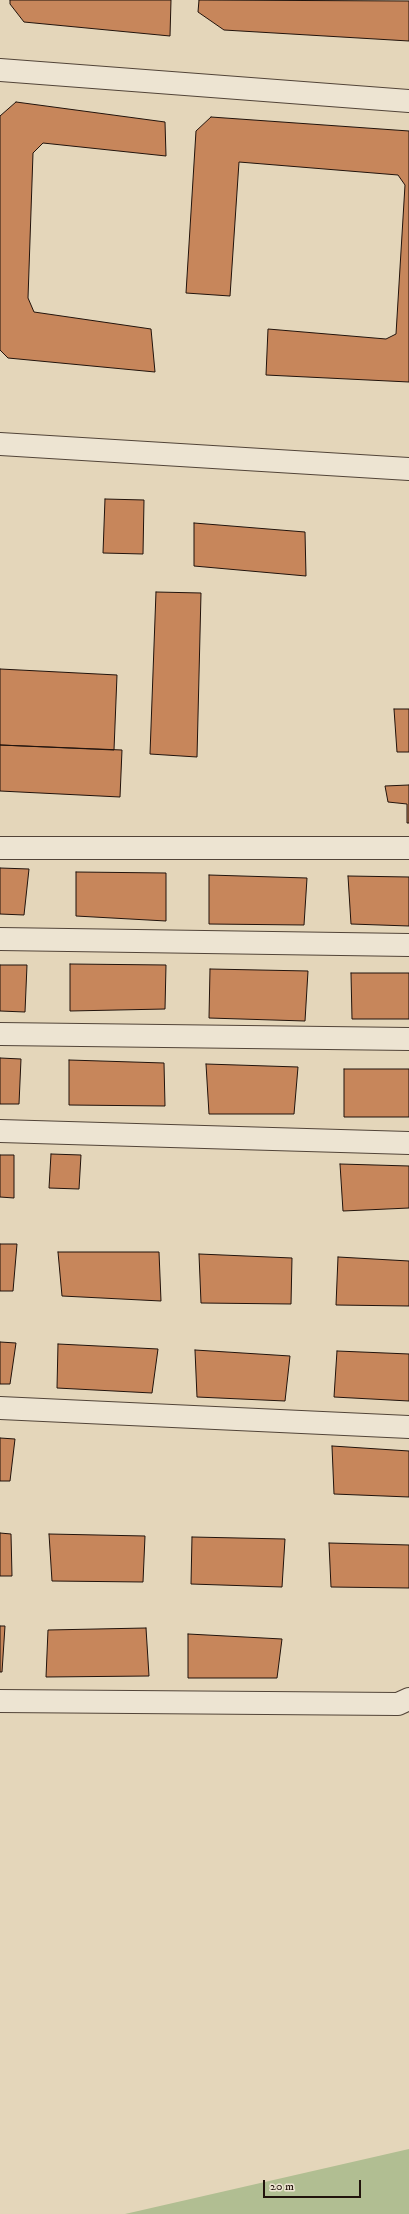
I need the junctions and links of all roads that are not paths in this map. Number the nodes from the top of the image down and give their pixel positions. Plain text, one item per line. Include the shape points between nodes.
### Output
1 (0, 70) edge
2 (409, 101) edge
3 (0, 444) edge
4 (409, 469) edge
5 (0, 848) edge
6 (409, 848) edge
7 (0, 939) edge
8 (409, 945) edge
9 (0, 1034) edge
10 (409, 1039) edge
11 (0, 1131) edge
12 (409, 1143) edge
13 (0, 1408) edge
14 (409, 1427) edge
15 (409, 1699) edge
16 (0, 1701) edge

1 - 2 street
3 - 4 street
5 - 6 street
7 - 8 street
9 - 10 street
11 - 12 street
13 - 14 street
15 - 16 street via 398,1704

